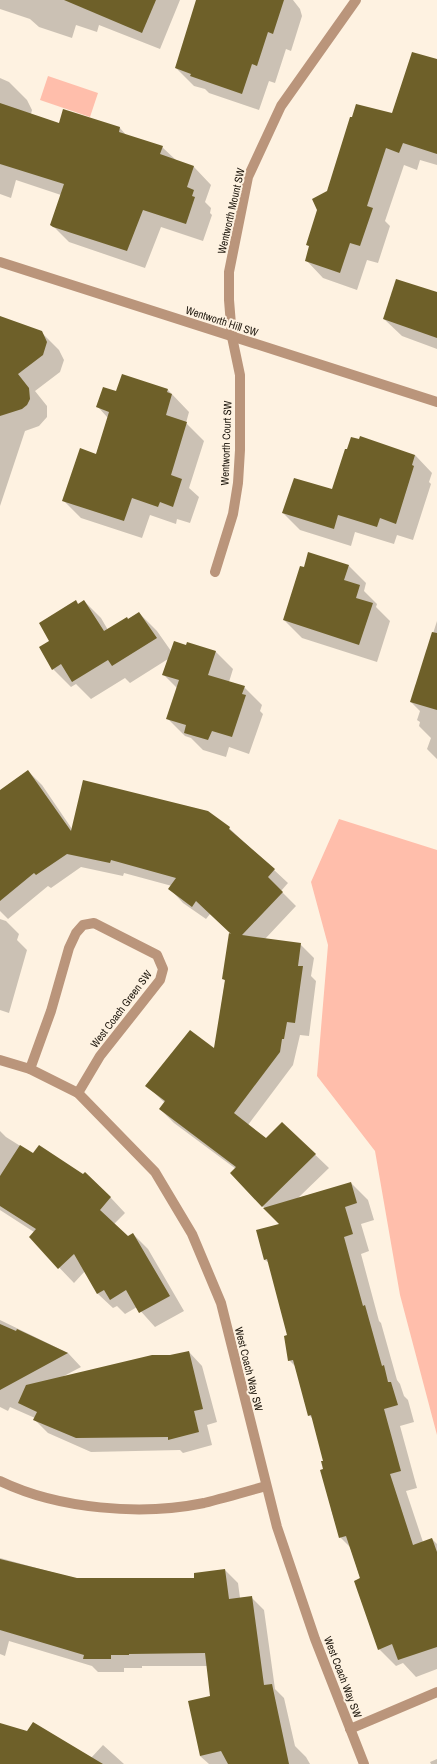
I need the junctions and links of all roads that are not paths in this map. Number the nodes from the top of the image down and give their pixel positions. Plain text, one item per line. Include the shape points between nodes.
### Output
1 (356, 0) edge
2 (0, 262) edge
3 (232, 337) junction
4 (437, 402) edge
5 (215, 572) dead end
6 (0, 1060) edge
7 (30, 1069) junction
8 (78, 1093) junction
9 (0, 1482) edge
10 (266, 1486) junction
11 (437, 1692) edge
12 (350, 1729) junction
13 (364, 1764) edge

1 - 3 street, Wentworth Mount SW via 281,106 248,177 229,272
2 - 3 street, Wentworth Hill SW
3 - 4 street, Wentworth Hill SW
3 - 5 street, Wentworth Court SW via 240,375 238,482 233,514
6 - 7 street, West Coach Way SW
7 - 8 street, West Coach Way SW
7 - 8 street, West Coach Green SW via 69,948 76,933 83,926 94,923 157,955 163,969 160,980 100,1056
8 - 10 street, West Coach Way SW via 155,1172 192,1234 221,1303
9 - 10 street via 61,1503 157,1508 203,1503
10 - 12 street, West Coach Way SW via 277,1527 315,1639
11 - 12 street
12 - 13 street, West Coach Way SW

